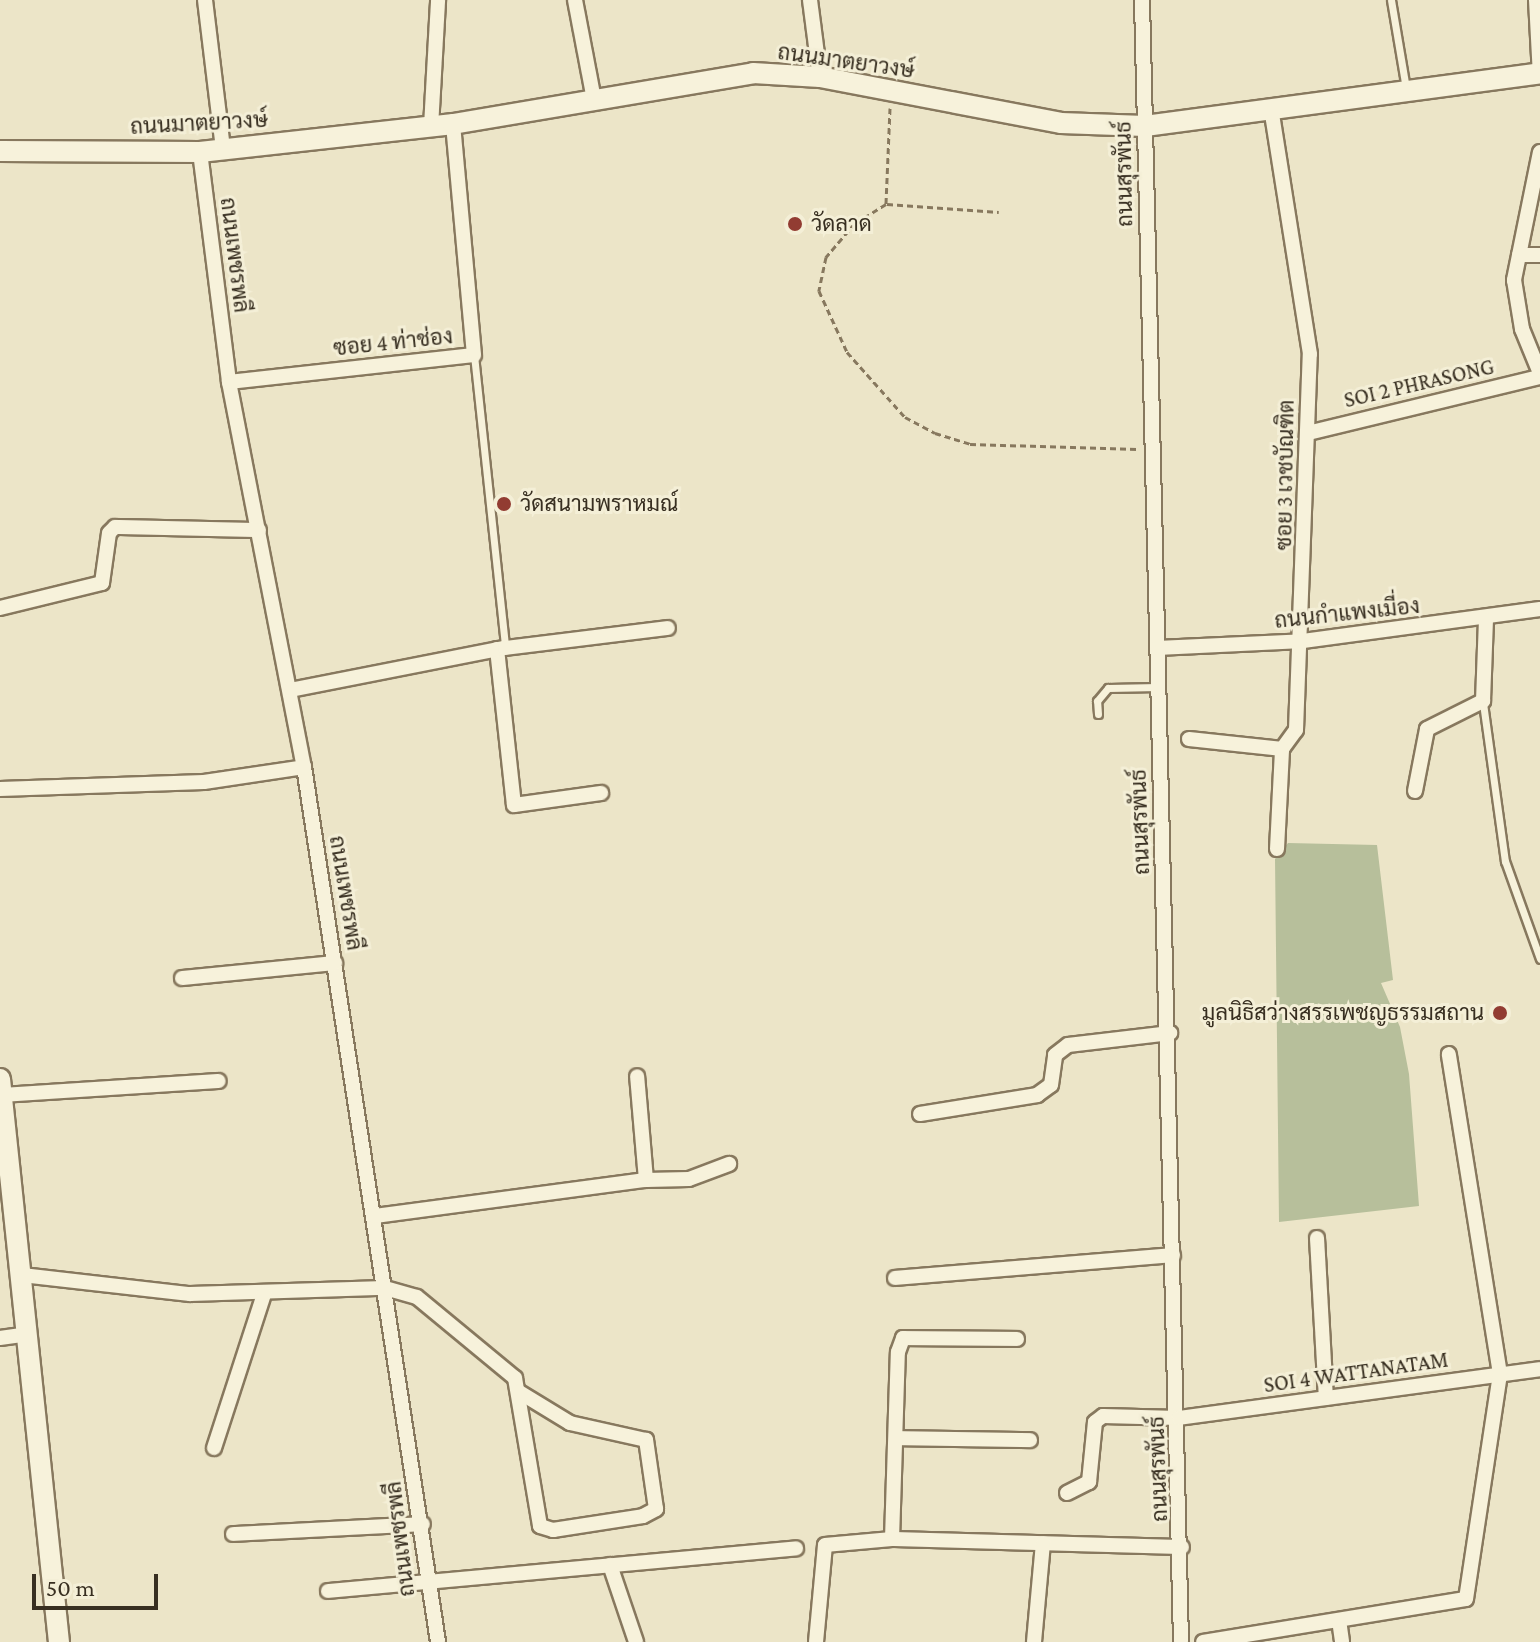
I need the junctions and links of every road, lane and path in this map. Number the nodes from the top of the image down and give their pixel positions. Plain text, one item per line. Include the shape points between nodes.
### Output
1 (205, 0) edge
2 (438, 0) edge
3 (575, 0) edge
4 (810, 0) edge
5 (1142, 0) edge
6 (1391, 0) edge
7 (1536, 0) edge
8 (1540, 74) edge
9 (820, 77) junction
10 (1406, 90) junction
11 (891, 91) junction
12 (594, 100) junction
13 (1271, 107) junction
14 (453, 124) junction
15 (1145, 126) junction
16 (431, 127) junction
17 (223, 149) junction
18 (0, 151) edge
19 (200, 152) junction
20 (1540, 152) edge
21 (886, 204) junction
22 (999, 212) dead end
23 (1519, 255) junction
24 (1540, 255) edge
25 (474, 355) junction
26 (1540, 375) edge
27 (229, 382) junction
28 (1308, 433) junction
29 (1153, 450) junction
30 (259, 530) junction
31 (0, 608) edge
32 (1540, 609) edge
33 (1486, 620) junction
34 (668, 628) dead end
35 (1303, 641) junction
36 (501, 648) junction
37 (1157, 648) junction
38 (1158, 687) junction
39 (290, 690) junction
40 (1483, 701) junction
41 (1098, 714) dead end
42 (1189, 739) dead end
43 (1282, 749) junction
44 (304, 767) junction
45 (0, 789) edge
46 (1415, 791) dead end
47 (601, 793) dead end
48 (1277, 849) dead end
49 (1540, 959) edge
50 (335, 963) junction
51 (182, 978) dead end
52 (1170, 1033) junction
53 (1449, 1054) dead end
54 (637, 1076) dead end
55 (219, 1081) dead end
56 (1, 1087) edge
57 (920, 1114) dead end
58 (729, 1164) dead end
59 (646, 1180) junction
60 (375, 1216) junction
61 (1317, 1238) dead end
62 (1173, 1255) junction
63 (22, 1275) junction
64 (895, 1278) dead end
65 (385, 1288) junction
66 (264, 1294) junction
67 (29, 1334) junction
68 (0, 1338) edge
69 (1017, 1339) dead end
70 (1540, 1369) edge
71 (1500, 1374) junction
72 (519, 1392) junction
73 (1326, 1398) junction
74 (1179, 1418) junction
75 (896, 1438) junction
76 (1030, 1440) dead end
77 (214, 1448) dead end
78 (1067, 1493) dead end
79 (423, 1524) junction
80 (233, 1534) dead end
81 (892, 1539) junction
82 (1043, 1543) junction
83 (1182, 1547) junction
84 (796, 1548) dead end
85 (610, 1565) junction
86 (425, 1581) junction
87 (328, 1591) dead end
88 (1339, 1620) junction
89 (59, 1642) edge
90 (438, 1642) edge
91 (636, 1642) edge
92 (816, 1642) edge
93 (1034, 1642) edge
94 (1181, 1642) edge
95 (1203, 1642) edge
96 (1342, 1642) edge

1 - 17 street
2 - 16 street
3 - 12 street
4 - 9 street
5 - 15 street, ถนนสุรพันธ์
6 - 10 lane
7 - 8 street
8 - 10 street, ถนนมาตยาวงษ์
9 - 11 street, ถนนมาตยาวงษ์
9 - 12 street, ถนนมาตยาวงษ์ via 753,73
10 - 13 street, ถนนมาตยาวงษ์
11 - 15 street, ถนนมาตยาวงษ์ via 1061,123
11 - 21 path
12 - 14 street, ถนนมาตยาวงษ์
13 - 15 street, ถนนมาตยาวงษ์
13 - 28 street, ซอย 3 เวชบัณฑิต via 1310,354
14 - 16 street, ถนนมาตยาวงษ์
14 - 25 street, ซอย 4 ท่าช่อง
15 - 29 street, ถนนสุรพันธ์
16 - 17 street, ถนนมาตยาวงษ์
17 - 19 street, ถนนมาตยาวงษ์
18 - 19 street, ถนนมาตยาวงษ์
19 - 27 street, ถนนเพชรพลี
20 - 23 street
21 - 22 path
21 - 29 path via 855,223 826,257 819,291 847,352 905,417 970,444
23 - 24 street
23 - 26 street via 1514,280 1522,329
25 - 27 street, ซอย 4 ท่าช่อง
25 - 36 lane
26 - 28 street, SOI 2 PHRASONG
27 - 30 street, ถนนเพชรพลี
28 - 35 street, ซอย 3 เวชบัณฑิต
29 - 37 street, ถนนสุรพันธ์
30 - 31 street via 115,527 102,583
30 - 39 street, ถนนเพชรพลี
32 - 33 street, ถนนกำแพงเมี่อง
33 - 35 street, ถนนกำแพงเมี่อง
33 - 40 street
34 - 36 street
35 - 37 street, ถนนกำแพงเมี่อง
35 - 43 street, ซอย 3 เวชบัณฑิต via 1296,730
36 - 39 street
36 - 47 street via 514,805
37 - 38 street, ถนนสุรพันธ์
38 - 41 lane via 1108,688 1097,701
38 - 52 street, ถนนสุรพันธ์
39 - 44 street, ถนนเพชรพลี
40 - 46 street via 1427,729
40 - 49 lane via 1505,861
42 - 43 street
43 - 48 street
44 - 45 street via 204,782
44 - 50 street, ถนนเพชรพลี
50 - 51 street
50 - 60 street, ถนนเพชรพลี
52 - 57 street via 1068,1045 1055,1055 1051,1085 1037,1095
52 - 62 street, ถนนสุรพันธ์
53 - 71 street
54 - 59 street
55 - 56 street
56 - 63 street
58 - 59 street via 689,1179
59 - 60 street
60 - 65 street, ถนนเพชรพลี
61 - 73 street
62 - 64 street
62 - 74 street, ถนนสุรพันธ์
63 - 66 street via 190,1294
63 - 67 street
65 - 66 street
65 - 72 street via 425,1301 467,1343 505,1365
65 - 79 street, ถนนเพชรพลี
66 - 77 street
67 - 68 street
67 - 89 street
69 - 75 street via 903,1338
70 - 71 street, SOI 4 WATTANATAM
71 - 73 street, SOI 4 WATTANATAM
71 - 88 street via 1466,1599
72 - 72 street via 540,1526 553,1530 643,1516 656,1509 646,1440 570,1423
73 - 74 street, SOI 4 WATTANATAM
74 - 78 street, SOI 4 WATTANATAM via 1096,1419 1089,1482
74 - 83 street, ถนนสุรพันธ์
75 - 76 street
75 - 81 street
79 - 80 street
79 - 86 street, ถนนเพชรพลี
81 - 82 street
81 - 92 street via 825,1545
82 - 83 street
82 - 93 street
83 - 94 street, ถนนสุรพันธ์
84 - 85 street
85 - 86 street
85 - 91 street
86 - 87 street
86 - 90 street, ถนนเพชรพลี
88 - 95 street
88 - 96 street

